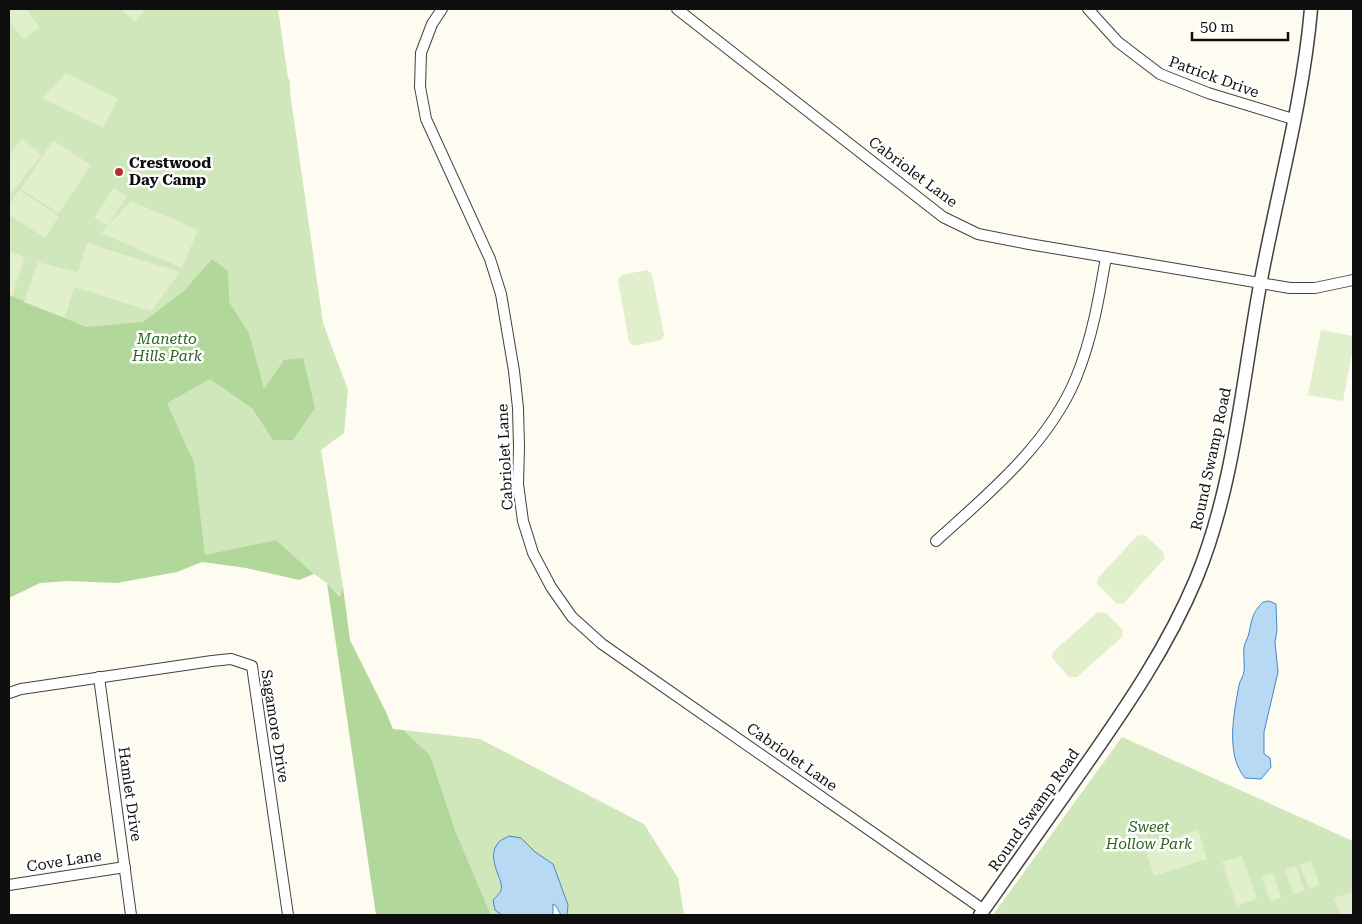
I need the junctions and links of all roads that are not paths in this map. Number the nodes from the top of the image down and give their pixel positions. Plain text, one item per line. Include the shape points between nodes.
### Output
1 (442, 9) edge
2 (677, 9) edge
3 (1088, 9) edge
4 (1311, 9) edge
5 (1294, 119) junction
6 (1106, 257) junction
7 (1353, 280) edge
8 (1260, 284) junction
9 (936, 541) dead end
10 (98, 677) junction
11 (9, 693) edge
12 (124, 867) junction
13 (9, 885) edge
14 (982, 912) edge
15 (131, 915) edge
16 (288, 915) edge

1 - 14 street, Cabriolet Lane via 432,24 421,54 421,95 426,119 490,259 501,294 515,381 518,484 523,520 533,553 550,587 572,617 602,644
2 - 6 street, Cabriolet Lane via 943,216 978,234
3 - 5 street, Patrick Drive via 1118,42 1160,74 1208,94
4 - 5 street, Round Swamp Road via 1308,52
5 - 8 street, Round Swamp Road
6 - 8 street, Cabriolet Lane
6 - 9 street via 1087,348 1059,411 1009,473
7 - 8 street, Cabriolet Lane via 1315,288
8 - 14 street, Round Swamp Road via 1222,497 1196,580 1169,637 1126,707
10 - 11 street, Sagamore Drive
10 - 12 street, Hamlet Drive
10 - 16 street, Sagamore Drive via 231,659 252,666
12 - 13 street, Cove Lane
12 - 15 street, Hamlet Drive

